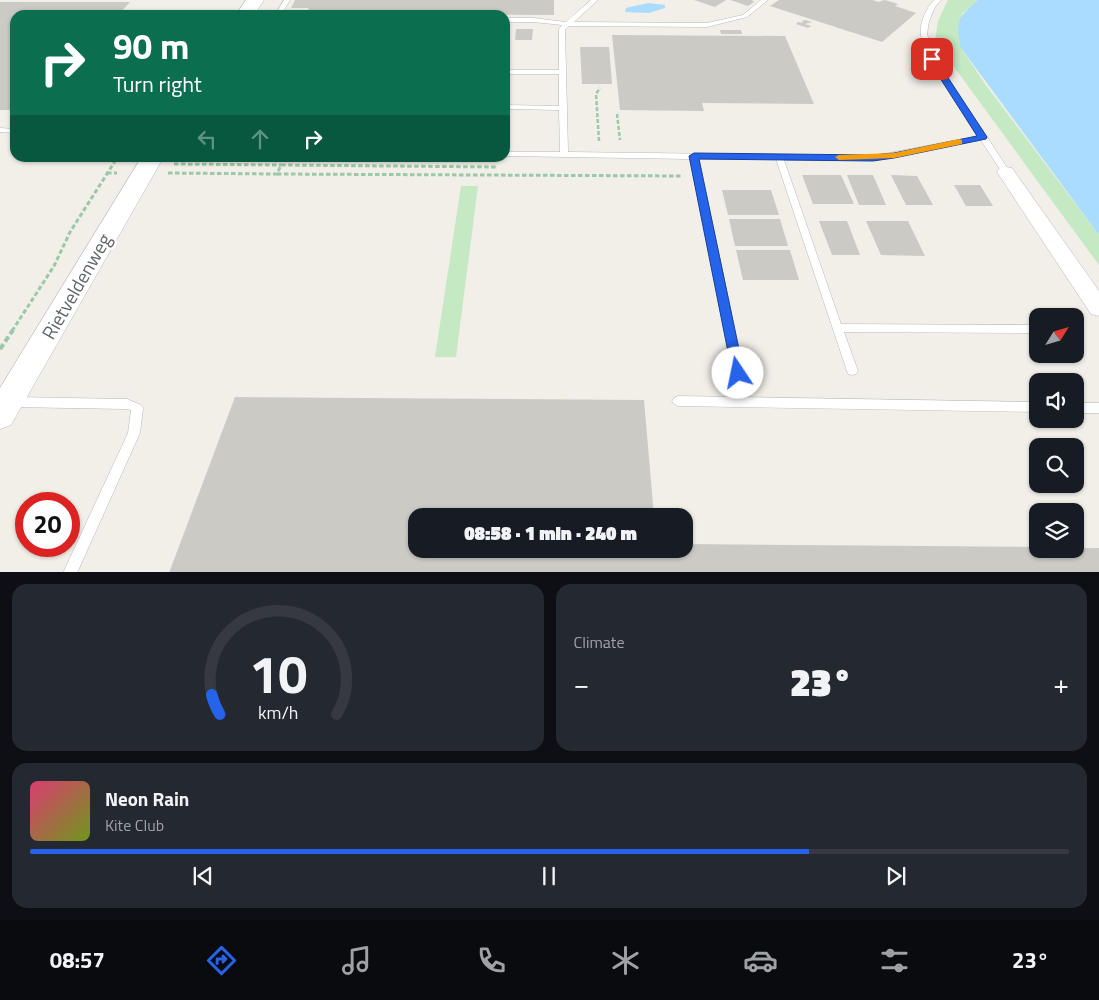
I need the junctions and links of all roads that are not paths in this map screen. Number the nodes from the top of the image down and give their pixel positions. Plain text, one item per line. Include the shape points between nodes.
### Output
1 (595, 0) edge
2 (765, 0) edge
3 (938, 0) edge
4 (510, 20) edge
5 (567, 24) junction
6 (510, 72) edge
7 (563, 72) junction
8 (510, 107) edge
9 (563, 108) junction
10 (983, 137) junction
11 (510, 154) edge
12 (564, 154) junction
13 (694, 156) junction
14 (779, 157) junction
15 (147, 165) edge
16 (1006, 172) joint
17 (1099, 308) edge
18 (837, 328) junction
19 (1029, 329) edge
20 (852, 371) dead end
21 (738, 373) dead end
22 (9, 397) edge
23 (678, 401) dead end
24 (1029, 407) edge
25 (1084, 408) edge
26 (1099, 408) edge
27 (70, 572) edge

1 - 5 lane
2 - 5 lane via 745,16 707,25
3 - 10 lane via 932,6 924,34 932,59
4 - 5 lane
5 - 7 lane via 562,29
6 - 7 lane
7 - 9 lane
8 - 9 lane
9 - 12 lane
10 - 14 lane via 894,156
10 - 16 lane
11 - 12 lane
12 - 13 lane
13 - 14 lane
13 - 21 lane
14 - 18 lane
15 - 22 street, Rietveldenweg
16 - 17 street
18 - 19 lane
18 - 20 lane
22 - 27 lane via 127,404 136,408 134,433
23 - 24 lane
25 - 26 lane

